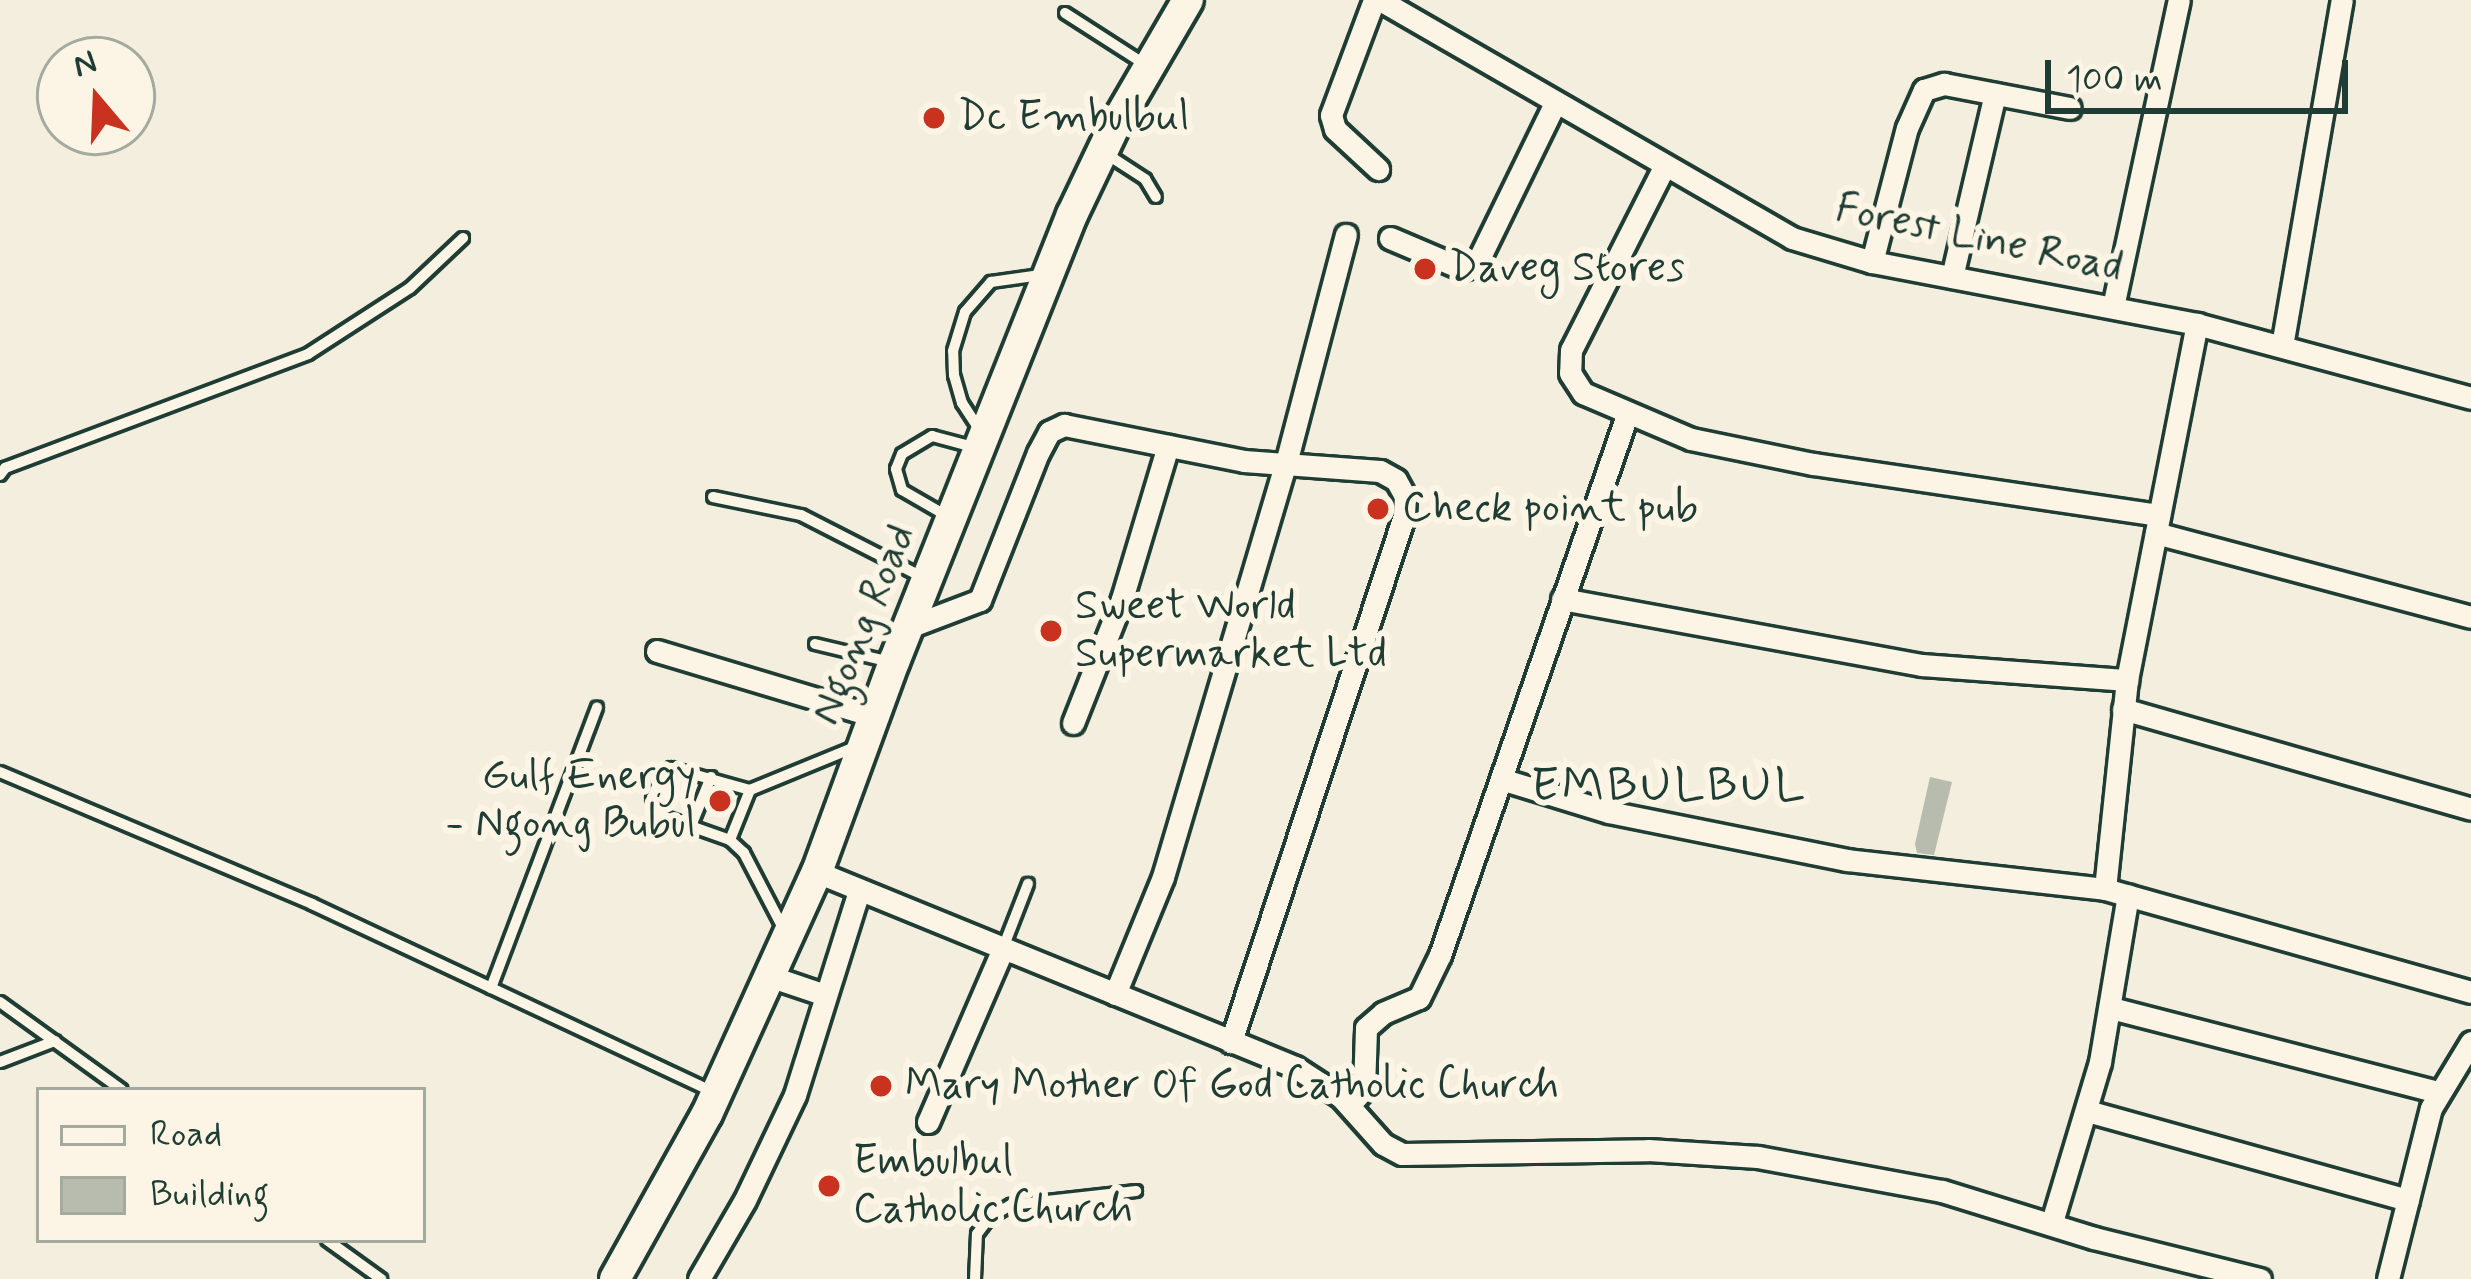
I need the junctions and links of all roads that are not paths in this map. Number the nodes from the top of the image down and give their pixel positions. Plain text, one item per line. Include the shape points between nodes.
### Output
1 (1377, 0) edge
2 (2179, 0) edge
3 (2342, 0) edge
4 (1183, 3) edge
5 (1066, 13) dead end
6 (1149, 67) junction
7 (1994, 94) junction
8 (1555, 103) junction
9 (2070, 108) dead end
10 (1102, 151) junction
11 (1664, 167) junction
12 (1378, 169) dead end
13 (1156, 196) dead end
14 (1346, 235) dead end
15 (464, 238) dead end
16 (1390, 238) dead end
17 (1872, 262) junction
18 (1050, 274) junction
19 (1952, 277) junction
20 (2114, 307) junction
21 (2197, 324) junction
22 (2282, 346) junction
23 (2471, 398) edge
24 (1627, 415) junction
25 (983, 444) junction
26 (1168, 446) junction
27 (1286, 463) junction
28 (0, 475) edge
29 (713, 497) dead end
30 (952, 519) junction
31 (2157, 524) junction
32 (928, 580) junction
33 (1562, 598) junction
34 (2471, 616) edge
35 (909, 627) junction
36 (814, 644) dead end
37 (657, 651) dead end
38 (893, 662) junction
39 (2127, 680) junction
40 (597, 707) dead end
41 (2123, 709) junction
42 (1073, 723) dead end
43 (868, 730) junction
44 (0, 772) edge
45 (711, 777) junction
46 (1501, 779) junction
47 (750, 790) junction
48 (2471, 809) edge
49 (691, 826) junction
50 (730, 840) junction
51 (817, 872) junction
52 (1028, 884) dead end
53 (2105, 889) junction
54 (859, 891) junction
55 (2128, 895) junction
56 (788, 937) junction
57 (1003, 949) junction
58 (769, 976) junction
59 (490, 988) junction
60 (2471, 992) edge
61 (825, 994) junction
62 (1115, 994) junction
63 (0, 1001) edge
64 (2111, 1008) junction
65 (55, 1041) junction
66 (1231, 1042) junction
67 (2471, 1042) edge
68 (0, 1062) edge
69 (118, 1087) edge
70 (2437, 1092) junction
71 (716, 1093) junction
72 (1349, 1105) junction
73 (2086, 1111) junction
74 (928, 1122) dead end
75 (1136, 1191) dead end
76 (2408, 1200) junction
77 (2052, 1222) junction
78 (331, 1243) edge
79 (381, 1279) edge
80 (615, 1279) edge
81 (699, 1279) edge
82 (975, 1279) edge
83 (2260, 1279) edge
84 (2388, 1279) edge

1 - 8 street, Forest Line Road
1 - 12 street via 1331,115 1335,129
2 - 20 street
3 - 22 street
4 - 6 main road, Ngong Road
5 - 6 lane
6 - 10 main road, Ngong Road
7 - 9 street
7 - 17 street via 1944,84 1920,94
7 - 19 street
8 - 11 street, Forest Line Road
8 - 16 street via 1475,265 1463,269
10 - 13 lane via 1145,179
10 - 18 main road, Ngong Road
11 - 17 street, Forest Line Road via 1792,238
11 - 24 street via 1569,359 1583,393
14 - 27 street
15 - 28 lane via 410,288 308,354
17 - 19 street, Forest Line Road
18 - 25 main road, Ngong Road
18 - 25 lane via 991,282 964,312 954,375
19 - 20 street, Forest Line Road
20 - 21 street, Forest Line Road
21 - 22 street, Forest Line Road
21 - 31 street
22 - 23 street, Forest Line Road
24 - 31 street via 1682,437
24 - 33 street
25 - 30 main road, Ngong Road
25 - 30 lane via 932,436 914,443 896,469 902,490
26 - 27 street
26 - 35 street via 1064,425 1049,432 980,600
26 - 42 street via 1122,599
27 - 62 street via 1163,877
27 - 66 street via 1388,474 1405,496 1404,516
29 - 32 lane via 801,515
30 - 32 main road, Ngong Road
31 - 34 street
31 - 39 street
32 - 35 main road, Ngong Road
33 - 39 street via 1922,665
33 - 46 street
35 - 38 main road, Ngong Road
36 - 38 lane
37 - 43 street
38 - 43 main road, Ngong Road
39 - 41 street
40 - 59 lane
41 - 48 street
41 - 53 street
43 - 47 lane
43 - 51 main road, Ngong Road
44 - 59 lane
45 - 47 lane
45 - 49 lane
45 - 49 lane via 670,768 652,798 662,816
46 - 53 street via 1609,812 1847,860
46 - 72 street via 1440,955 1419,998 1366,1028 1364,1089
47 - 50 lane
49 - 50 lane
50 - 56 lane via 757,871
51 - 54 street
51 - 56 main road, Ngong Road
52 - 57 lane
53 - 55 street
54 - 57 street
54 - 61 street
55 - 60 street
55 - 64 street
56 - 58 main road, Ngong Road
57 - 62 street
57 - 74 street
58 - 61 street
58 - 71 main road, Ngong Road
59 - 71 lane
61 - 81 street via 769,1154
62 - 66 street
63 - 65 lane
64 - 70 street
64 - 73 street
65 - 68 lane
65 - 69 lane
66 - 72 street via 1308,1074
67 - 70 street
70 - 76 street
71 - 80 main road, Ngong Road
72 - 77 street via 1402,1154 1758,1157 1942,1191
73 - 76 street
73 - 77 street
75 - 82 lane via 1011,1204 977,1234
76 - 84 street
77 - 83 street
78 - 79 lane

